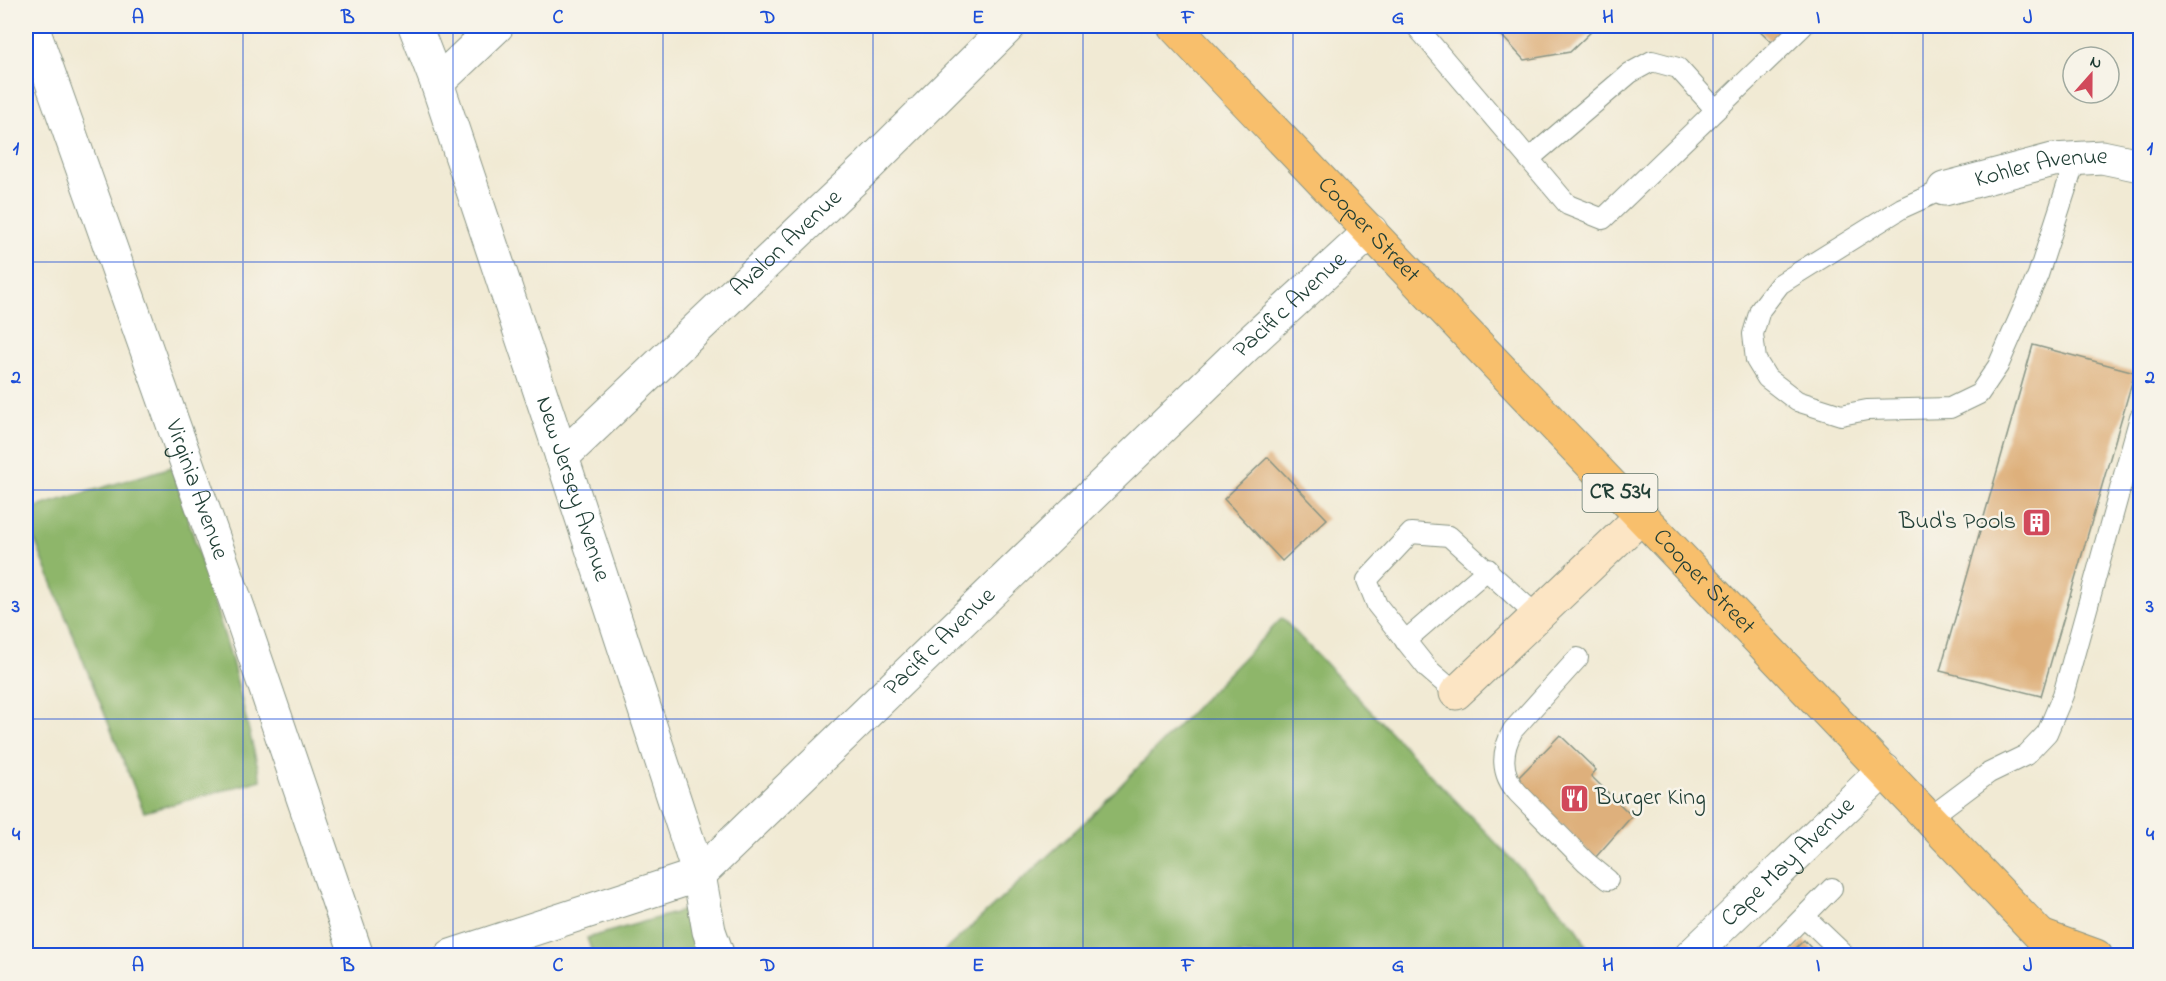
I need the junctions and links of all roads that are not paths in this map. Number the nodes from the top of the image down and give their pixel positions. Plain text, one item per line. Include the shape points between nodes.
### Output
1 (32, 26) edge
2 (415, 26) edge
3 (497, 26) edge
4 (1009, 26) edge
5 (1174, 26) edge
6 (1416, 26) edge
7 (1803, 26) edge
8 (437, 83) junction
9 (1716, 110) junction
10 (2076, 158) junction
11 (1529, 159) junction
12 (2140, 165) edge
13 (1944, 189) joint
14 (1371, 231) junction
15 (2140, 417) edge
16 (562, 457) junction
17 (1642, 516) junction
18 (1488, 569) junction
19 (1537, 616) junction
20 (1405, 640) junction
21 (1578, 658) dead end
22 (1456, 693) joint
23 (1884, 770) junction
24 (1929, 818) junction
25 (699, 876) junction
26 (1608, 880) dead end
27 (1832, 888) dead end
28 (1805, 917) junction
29 (2050, 945) edge
30 (357, 956) edge
31 (451, 956) edge
32 (718, 956) edge
33 (1692, 956) edge
34 (1765, 956) edge
35 (1846, 956) edge
36 (2096, 956) edge

1 - 30 street, Virginia Avenue
2 - 8 street, New Jersey Avenue
3 - 8 street
4 - 16 street, Avalon Avenue
5 - 14 main road, Cooper Street / CR 534
6 - 11 lane
7 - 9 lane
8 - 16 street, New Jersey Avenue
9 - 11 lane via 1678,68 1652,61 1630,73
9 - 11 lane via 1603,219 1568,206
10 - 12 street, Kohler Avenue via 2102,157
10 - 13 street, Kohler Avenue via 2053,160
10 - 13 lane via 2038,275 1998,366 1979,394 1950,408 1867,410 1841,415 1797,401 1767,378 1756,360 1753,334 1760,310 1780,284 1902,208
14 - 17 main road, Cooper Street / CR 534
14 - 25 street, Pacific Avenue via 1247,345
15 - 24 lane via 2063,695 2047,733 2026,755 1989,773
16 - 25 street, New Jersey Avenue
17 - 19 street
17 - 23 main road, Cooper Street / CR 534
18 - 19 lane
18 - 20 lane
18 - 20 lane via 1449,536 1411,533 1367,580 1377,605
19 - 22 street
20 - 22 lane via 1428,669
21 - 26 lane via 1513,730 1503,756 1504,768 1518,793
23 - 24 main road, Cooper Street / CR 534
23 - 33 street, Cape May Avenue
24 - 29 main road, Cooper Street / CR 534
25 - 31 street, Pacific Avenue
25 - 32 street, New Jersey Avenue via 709,932
27 - 28 lane
28 - 34 lane
28 - 35 lane
29 - 36 main road

